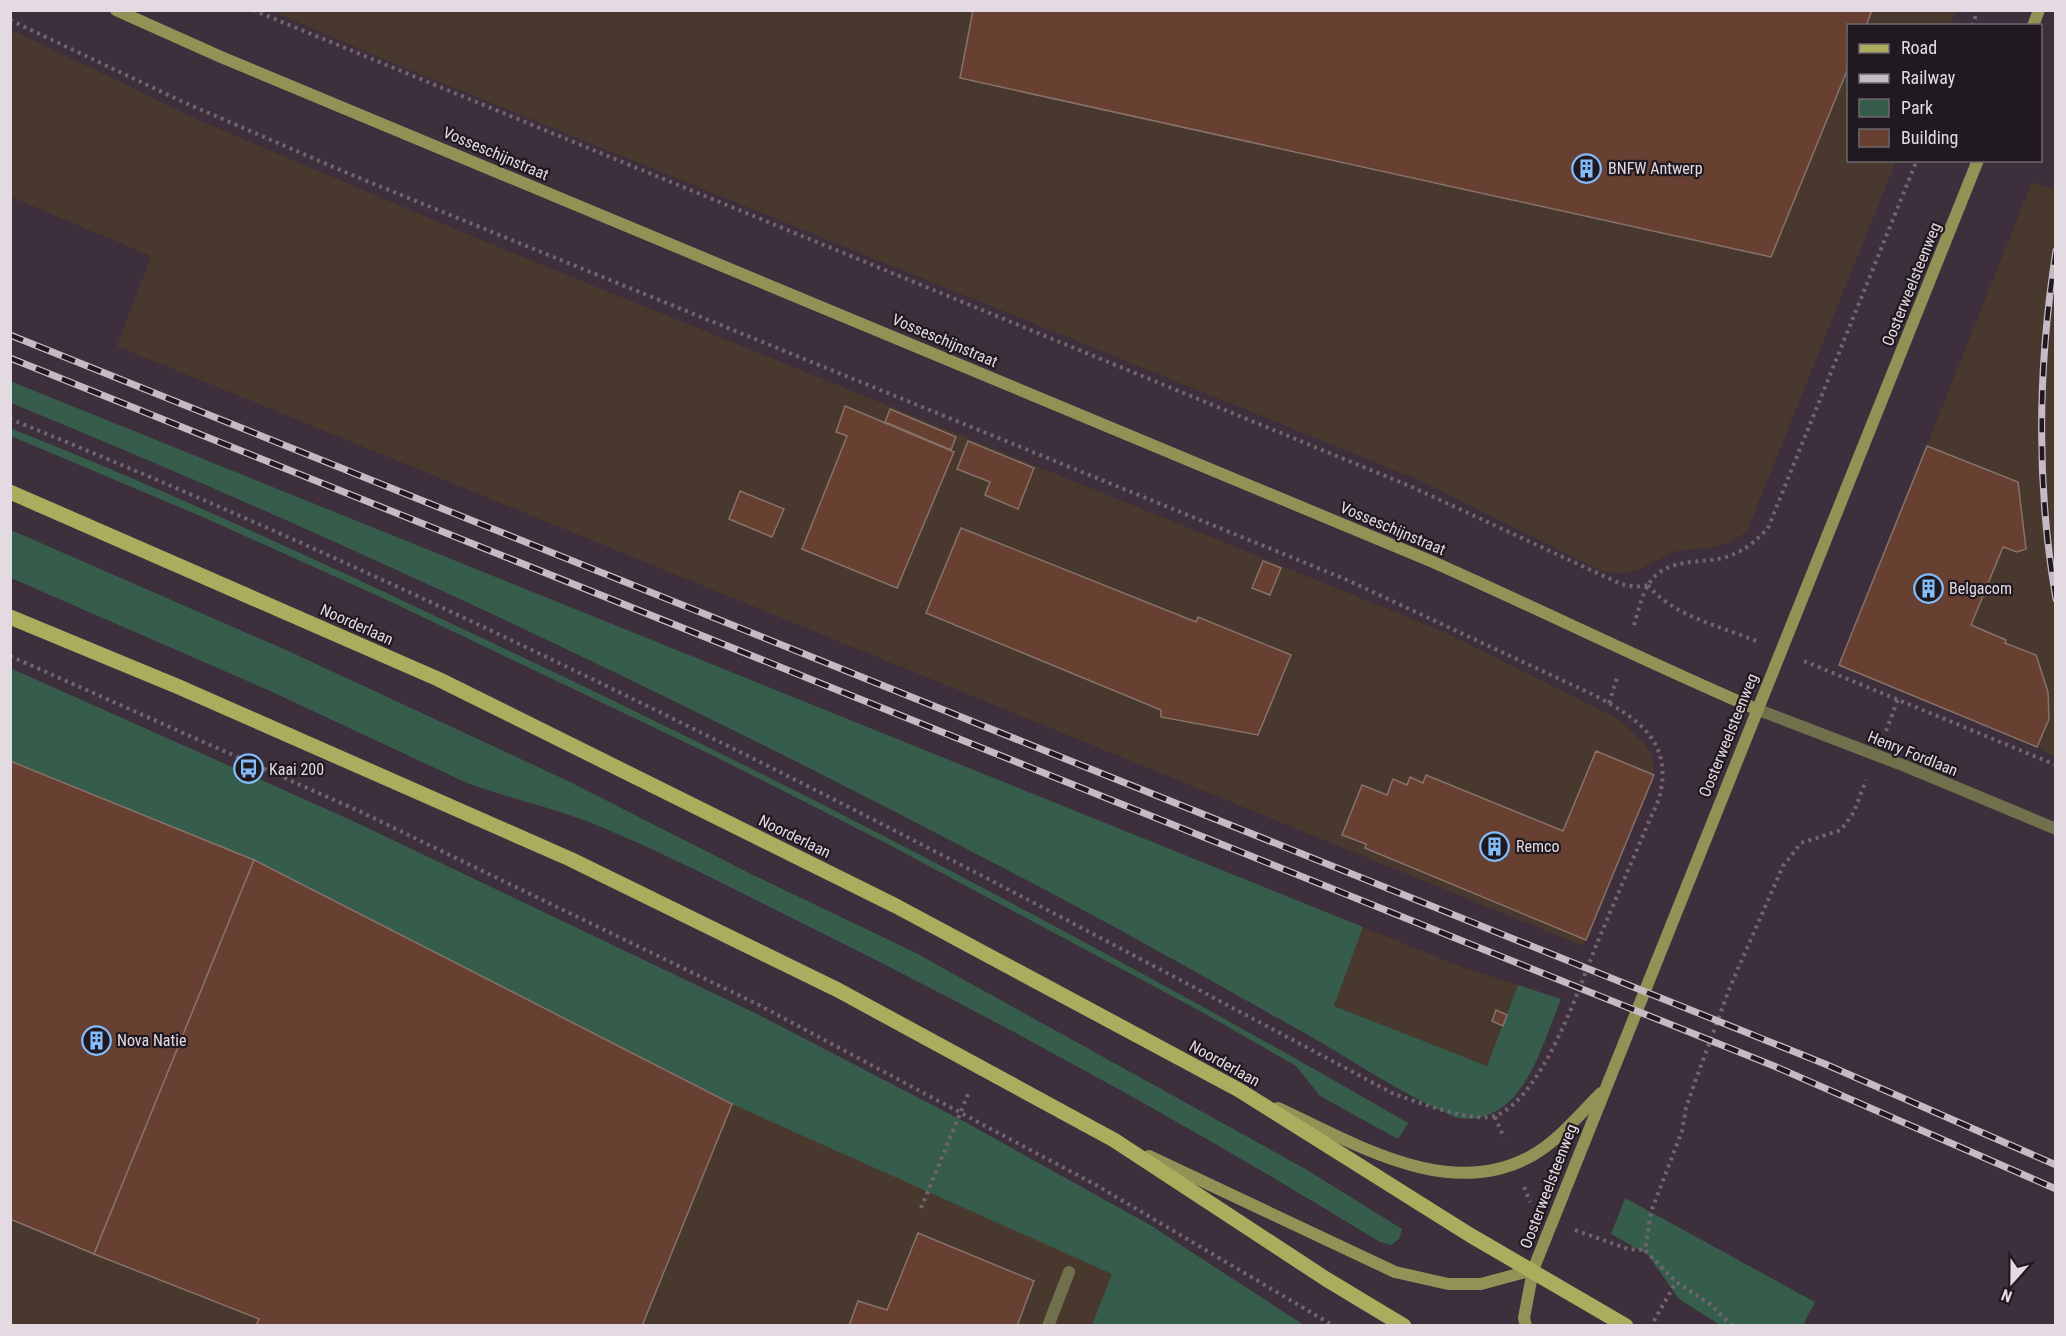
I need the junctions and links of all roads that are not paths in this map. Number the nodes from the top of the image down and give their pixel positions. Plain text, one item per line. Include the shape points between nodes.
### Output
1 (116, 10) edge
2 (1977, 162) edge
3 (10, 492) edge
4 (10, 617) edge
5 (1756, 709) junction
6 (2055, 829) edge
7 (1239, 1090) junction
8 (1604, 1090) junction
9 (1114, 1140) junction
10 (1533, 1270) junction
11 (1069, 1272) dead end
12 (1048, 1326) edge
13 (1404, 1326) edge
14 (1526, 1326) edge
15 (1626, 1326) edge

1 - 5 main road, Vosseschijnstraat via 232,62 1432,562
2 - 5 main road, Oosterweelsteenweg
3 - 7 main road, Noorderlaan via 438,679 896,906
4 - 9 main road via 570,859 838,990
5 - 6 street, Henry Fordlaan
5 - 8 main road, Oosterweelsteenweg
7 - 8 main road via 1393,1161 1475,1174 1493,1172 1534,1155
7 - 10 main road, Noorderlaan via 1470,1235
8 - 10 main road, Oosterweelsteenweg
9 - 10 main road via 1395,1272 1448,1284 1481,1284
9 - 13 main road
10 - 14 main road, Oosterweelsteenweg
10 - 15 main road, Noorderlaan
11 - 12 street

